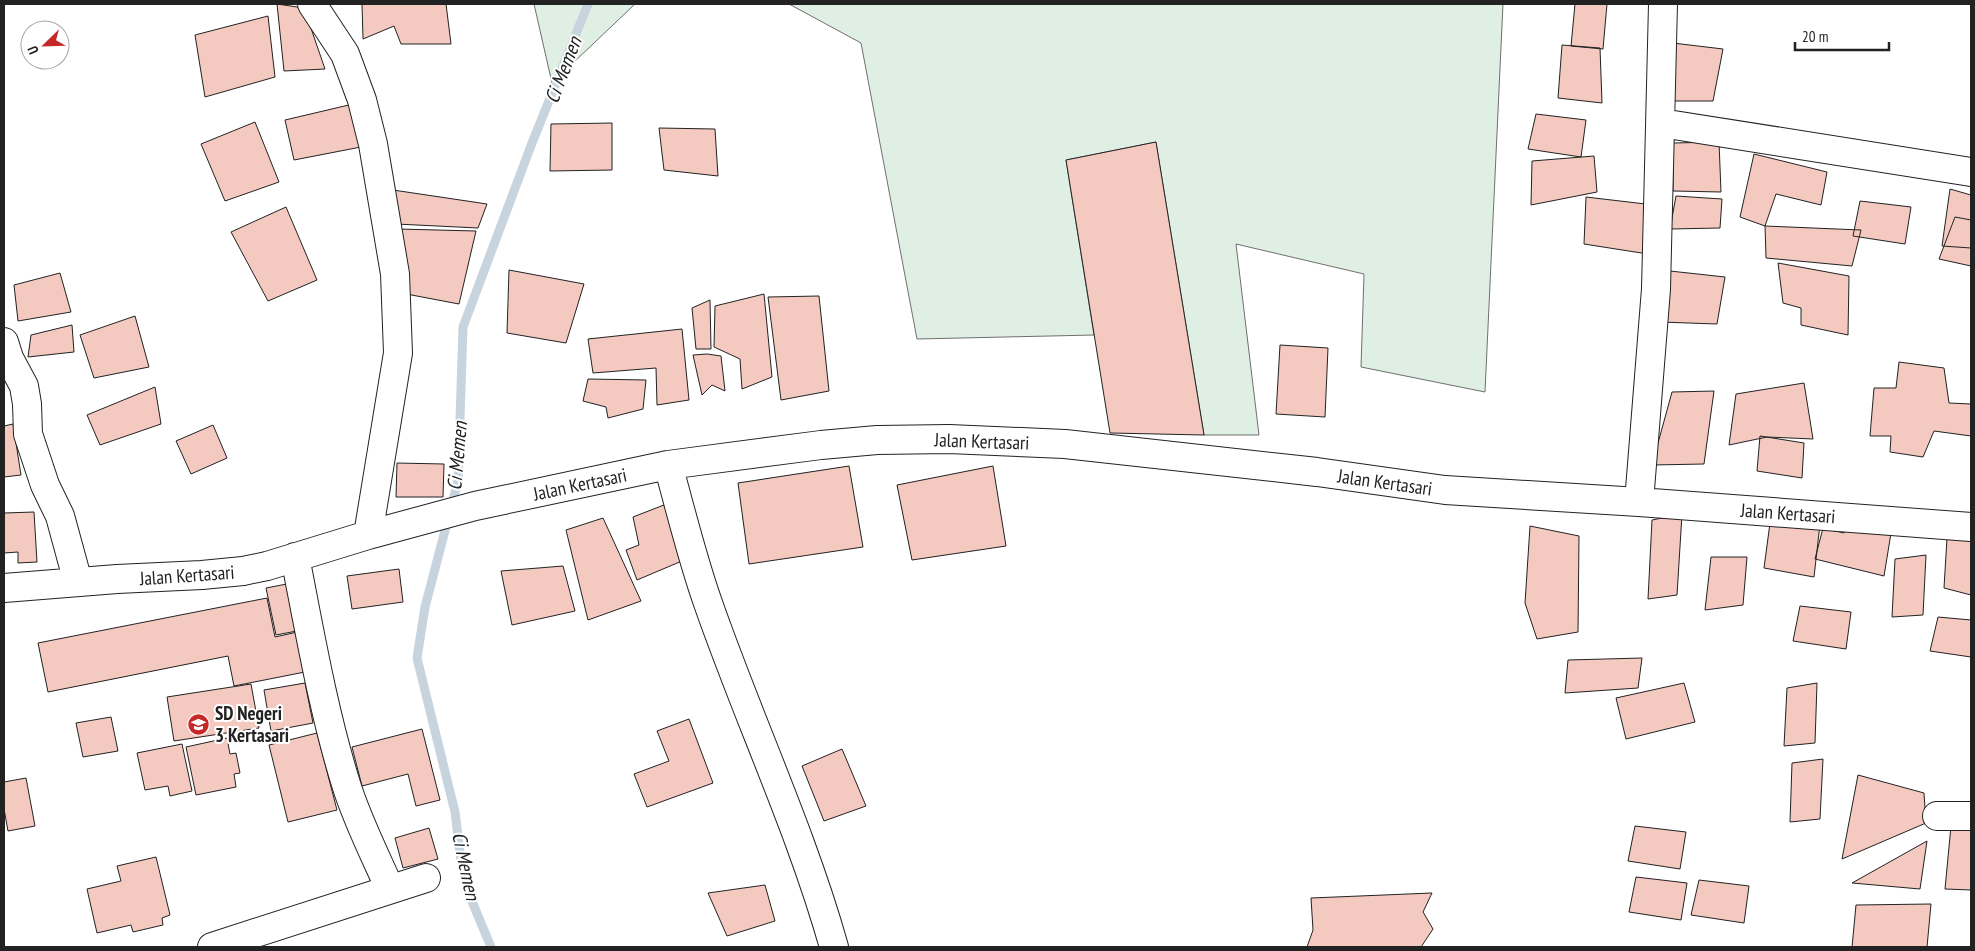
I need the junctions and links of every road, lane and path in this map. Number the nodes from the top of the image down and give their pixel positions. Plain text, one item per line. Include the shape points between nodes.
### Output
1 (312, 4) edge
2 (1664, 4) edge
3 (1660, 123) junction
4 (1971, 172) edge
5 (4, 342) edge
6 (668, 465) junction
7 (1639, 502) junction
8 (1971, 527) edge
9 (368, 535) junction
10 (295, 557) junction
11 (78, 582) junction
12 (4, 588) edge
13 (1937, 816) dead end
14 (1971, 816) edge
15 (426, 878) dead end
16 (390, 889) junction
17 (212, 947) edge
18 (834, 947) edge

1 - 9 street via 345,54 362,100 373,144 395,274 398,354
2 - 3 street
3 - 4 street
3 - 7 street via 1656,289
5 - 11 street via 24,386 28,434 45,485 60,516
6 - 7 street, Jalan Kertasari via 821,445 949,439 1114,449 1445,490
6 - 9 street, Jalan Kertasari via 475,506
6 - 18 street via 707,602
7 - 8 street, Jalan Kertasari
9 - 10 street, Jalan Kertasari
10 - 11 street, Jalan Kertasari via 243,571
10 - 16 street via 330,730 347,786
11 - 12 street, Jalan Kertasari
13 - 14 street
15 - 16 street
16 - 17 street

